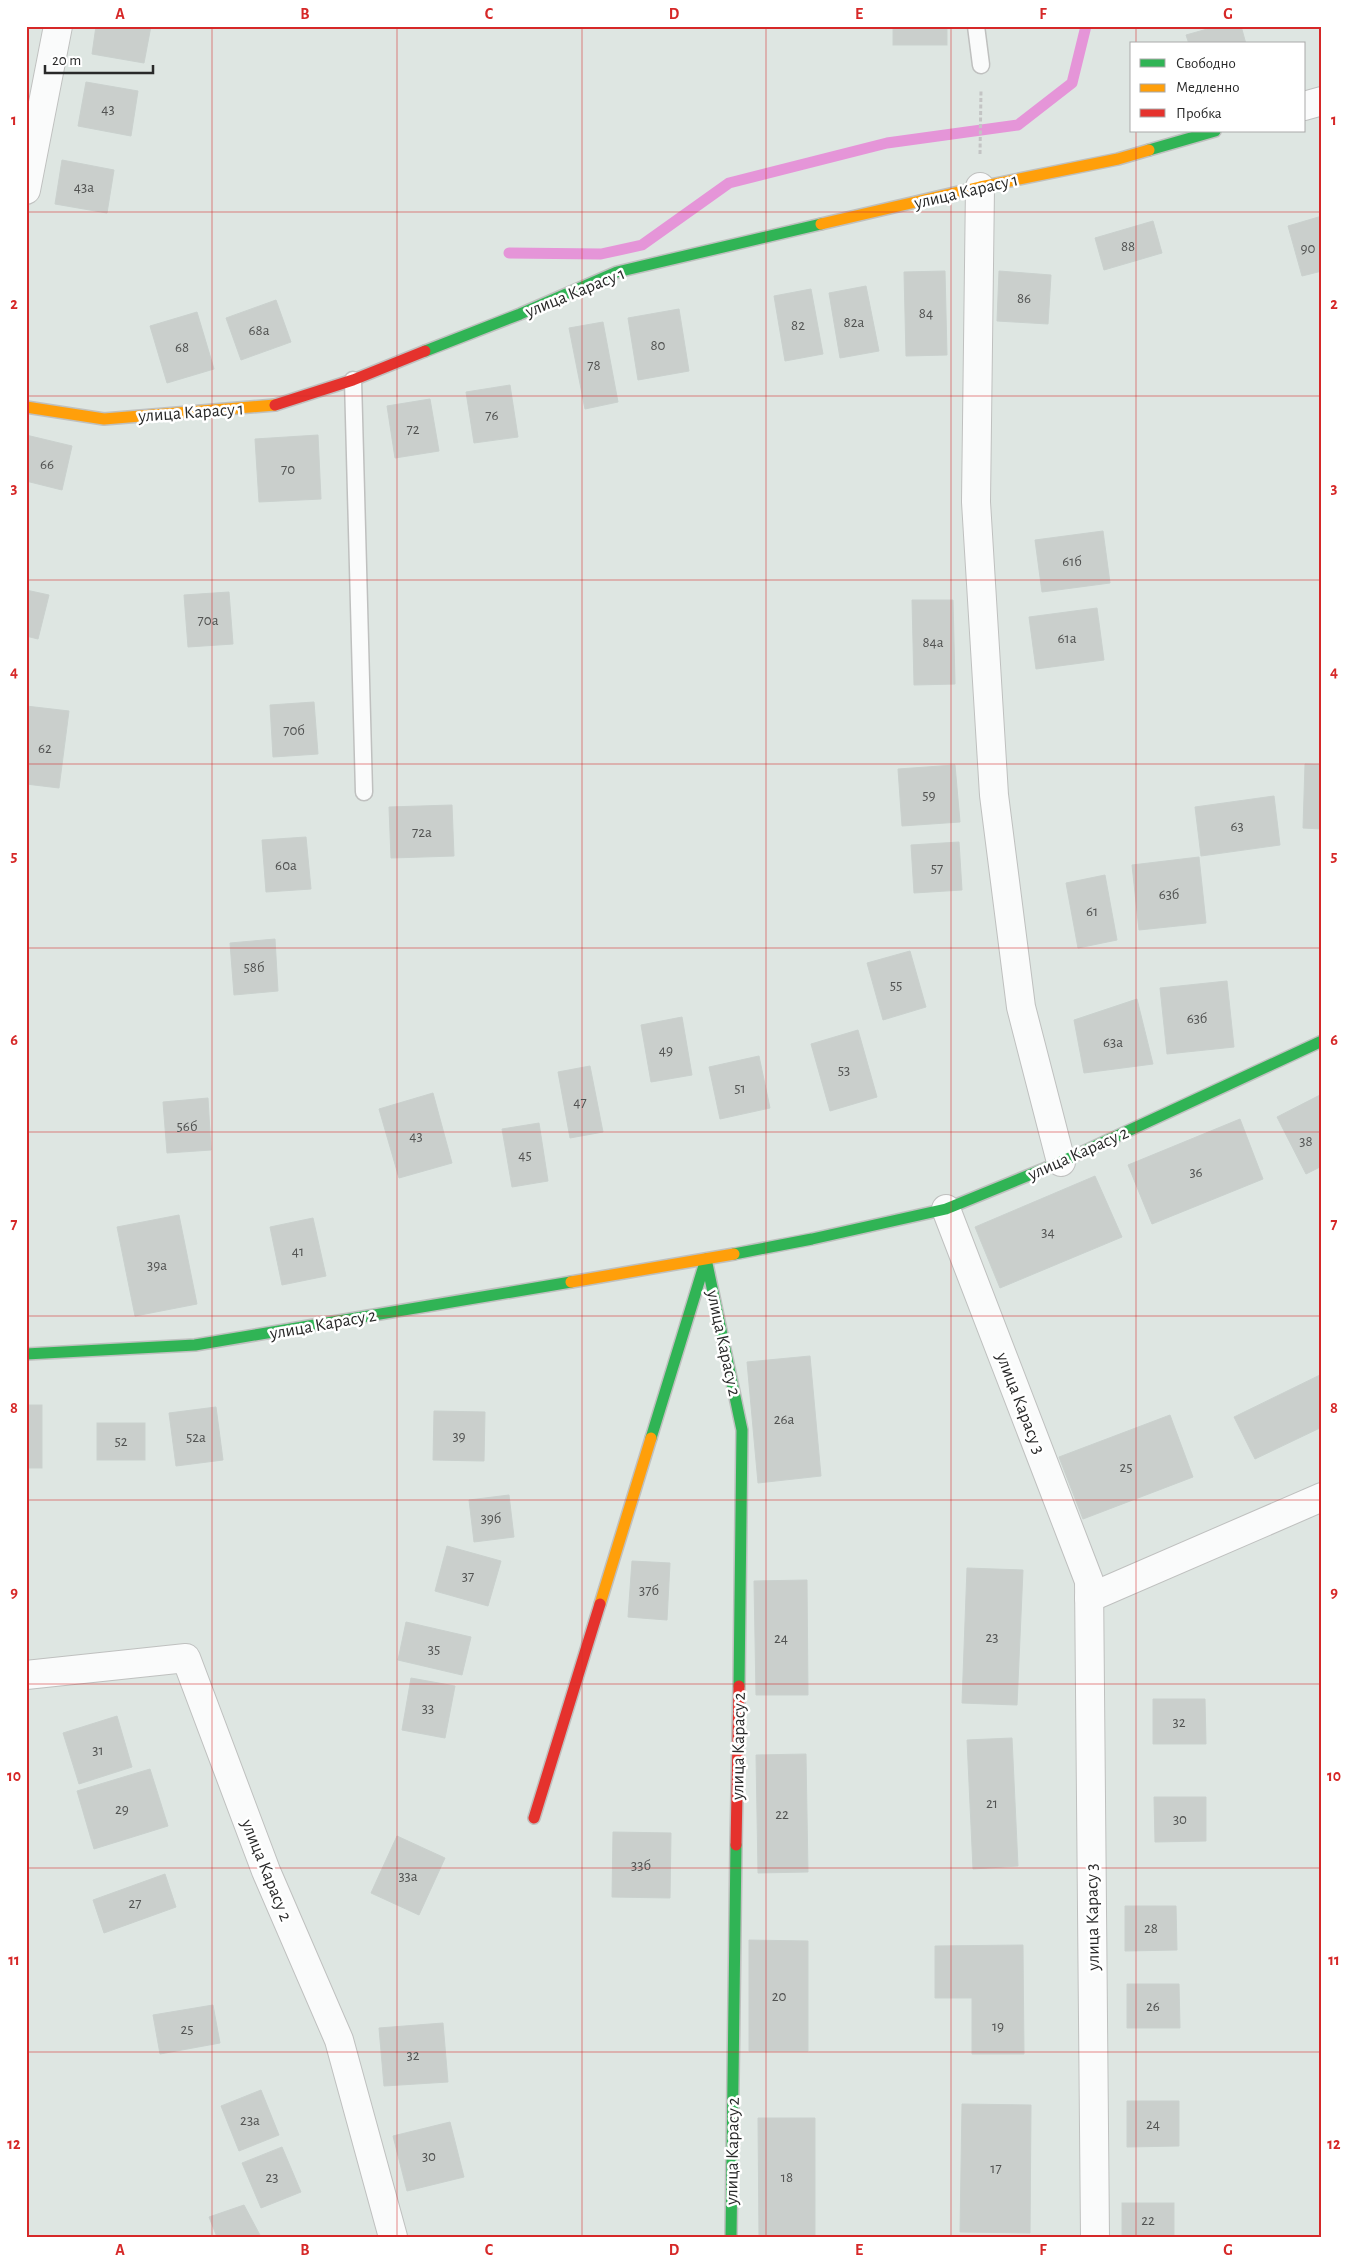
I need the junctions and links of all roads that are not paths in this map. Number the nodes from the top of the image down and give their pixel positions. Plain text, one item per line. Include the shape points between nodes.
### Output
1 (58, 26) edge
2 (976, 26) edge
3 (981, 65) road end
4 (1322, 101) edge
5 (1306, 105) edge
6 (1212, 132) edge
7 (980, 187) junction
8 (26, 190) edge
9 (353, 380) junction
10 (26, 407) edge
11 (364, 792) dead end
12 (1322, 1041) edge
13 (1061, 1162) junction
14 (946, 1209) junction
15 (706, 1259) junction
16 (26, 1354) edge
17 (1322, 1497) edge
18 (1089, 1598) junction
19 (26, 1675) edge
20 (534, 1818) dead end
21 (393, 2237) edge
22 (731, 2237) edge
23 (1095, 2237) edge

1 - 8 street
2 - 3 lane
4 - 5 street
6 - 7 street, улица Карасу 1 via 1118,159
7 - 9 street, улица Карасу 1 via 617,272
7 - 13 street via 976,502 994,795 1021,1007
9 - 10 street, улица Карасу 1 via 270,406 104,419
9 - 11 lane
12 - 13 street, улица Карасу 2
13 - 14 street, улица Карасу 2
14 - 15 street, улица Карасу 2
14 - 18 street, улица Карасу 3 via 1089,1581
15 - 16 street, улица Карасу 2 via 195,1345
15 - 20 street, улица Карасу 2
15 - 22 street, улица Карасу 2 via 742,1430
17 - 18 street
18 - 23 street, улица Карасу 3
19 - 21 street, улица Карасу 2 via 186,1658 266,1872 339,2040

